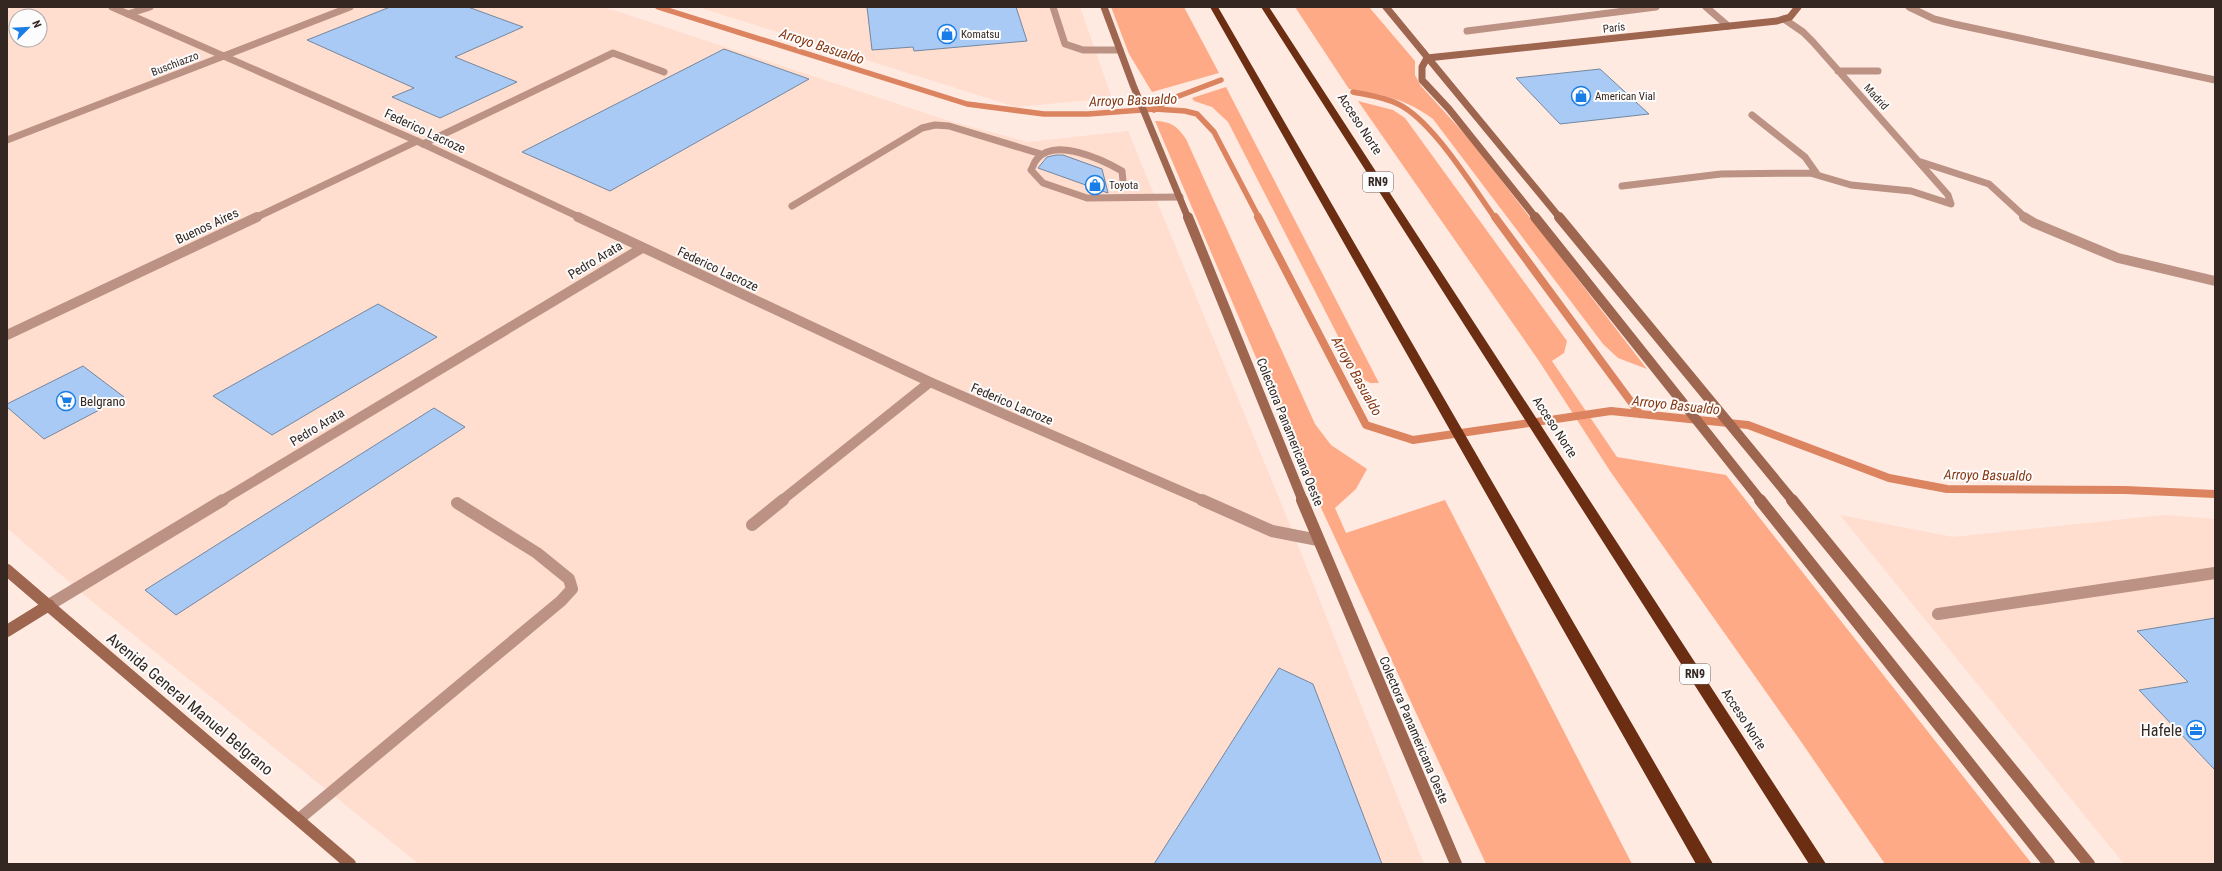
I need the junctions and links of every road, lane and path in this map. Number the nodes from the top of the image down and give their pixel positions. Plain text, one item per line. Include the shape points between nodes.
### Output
1 (112, 7) edge
2 (150, 7) edge
3 (350, 7) edge
4 (1053, 7) edge
5 (1104, 7) edge
6 (1214, 7) edge
7 (1265, 7) edge
8 (1386, 7) edge
9 (1656, 7) edge
10 (1706, 7) edge
11 (1798, 7) edge
12 (1909, 7) edge
13 (128, 14) junction
14 (1784, 19) junction
15 (1728, 26) junction
16 (1466, 31) dead end
17 (1120, 50) junction
18 (223, 57) junction
19 (1427, 58) junction
20 (1838, 71) junction
21 (1878, 71) dead end
22 (664, 72) dead end
23 (2215, 80) edge
24 (1752, 115) dead end
25 (7, 140) edge
26 (420, 142) junction
27 (1041, 154) junction
28 (1918, 161) junction
29 (1817, 174) junction
30 (1123, 181) dead end
31 (1622, 186) dead end
32 (1180, 197) junction
33 (792, 206) dead end
34 (642, 248) junction
35 (2215, 281) edge
36 (7, 335) edge
37 (930, 382) junction
38 (457, 503) dead end
39 (752, 525) dead end
40 (1318, 540) junction
41 (7, 570) edge
42 (2215, 573) edge
43 (49, 605) junction
44 (1938, 614) dead end
45 (7, 631) edge
46 (299, 819) junction
47 (350, 864) edge
48 (1456, 864) edge
49 (1704, 864) edge
50 (1818, 864) edge
51 (2049, 864) edge
52 (2089, 864) edge

1 - 13 street, Federico Lacroze
2 - 13 street
3 - 18 street, Buschiazzo
4 - 17 street via 1065,44 1083,50
5 - 17 main road, Colectora Panamericana Oeste
6 - 49 highway
7 - 50 highway, Acceso Norte / RN9
8 - 19 main road
9 - 16 street
10 - 15 street
11 - 14 main road via 1795,13
12 - 23 street via 1934,19 1954,24
13 - 18 street, Federico Lacroze
14 - 15 main road, París
14 - 20 street, Madrid via 1803,32
15 - 19 main road, París
17 - 32 main road, Colectora Panamericana Oeste
18 - 25 street, Buschiazzo
18 - 26 street, Federico Lacroze
19 - 51 main road via 1422,67 1422,80 1449,108
19 - 52 main road
20 - 21 street
20 - 28 street, Madrid
22 - 26 street, Buenos Aires via 614,53
24 - 29 street via 1805,157
26 - 34 street, Federico Lacroze
26 - 36 street, Buenos Aires
27 - 30 street via 1059,149 1084,154 1122,171
27 - 32 street via 1033,161 1031,170 1043,183 1087,198 1119,200
27 - 33 street via 949,126 935,125 922,128
28 - 29 street, Madrid via 1948,195 1951,204 1912,191 1851,185
28 - 35 street via 1989,184 2034,223 2118,258
29 - 31 street via 1721,174
32 - 40 main road, Colectora Panamericana Oeste
34 - 37 street, Federico Lacroze
34 - 43 street, Pedro Arata
37 - 39 street
37 - 40 street, Federico Lacroze via 1272,531
38 - 46 street via 537,554 569,579 572,589 561,601
40 - 48 main road, Colectora Panamericana Oeste
41 - 43 main road, Avenida General Manuel Belgrano
42 - 44 street
43 - 45 main road, Pedro Arata
43 - 46 main road, Avenida General Manuel Belgrano
46 - 47 main road, Avenida General Manuel Belgrano

